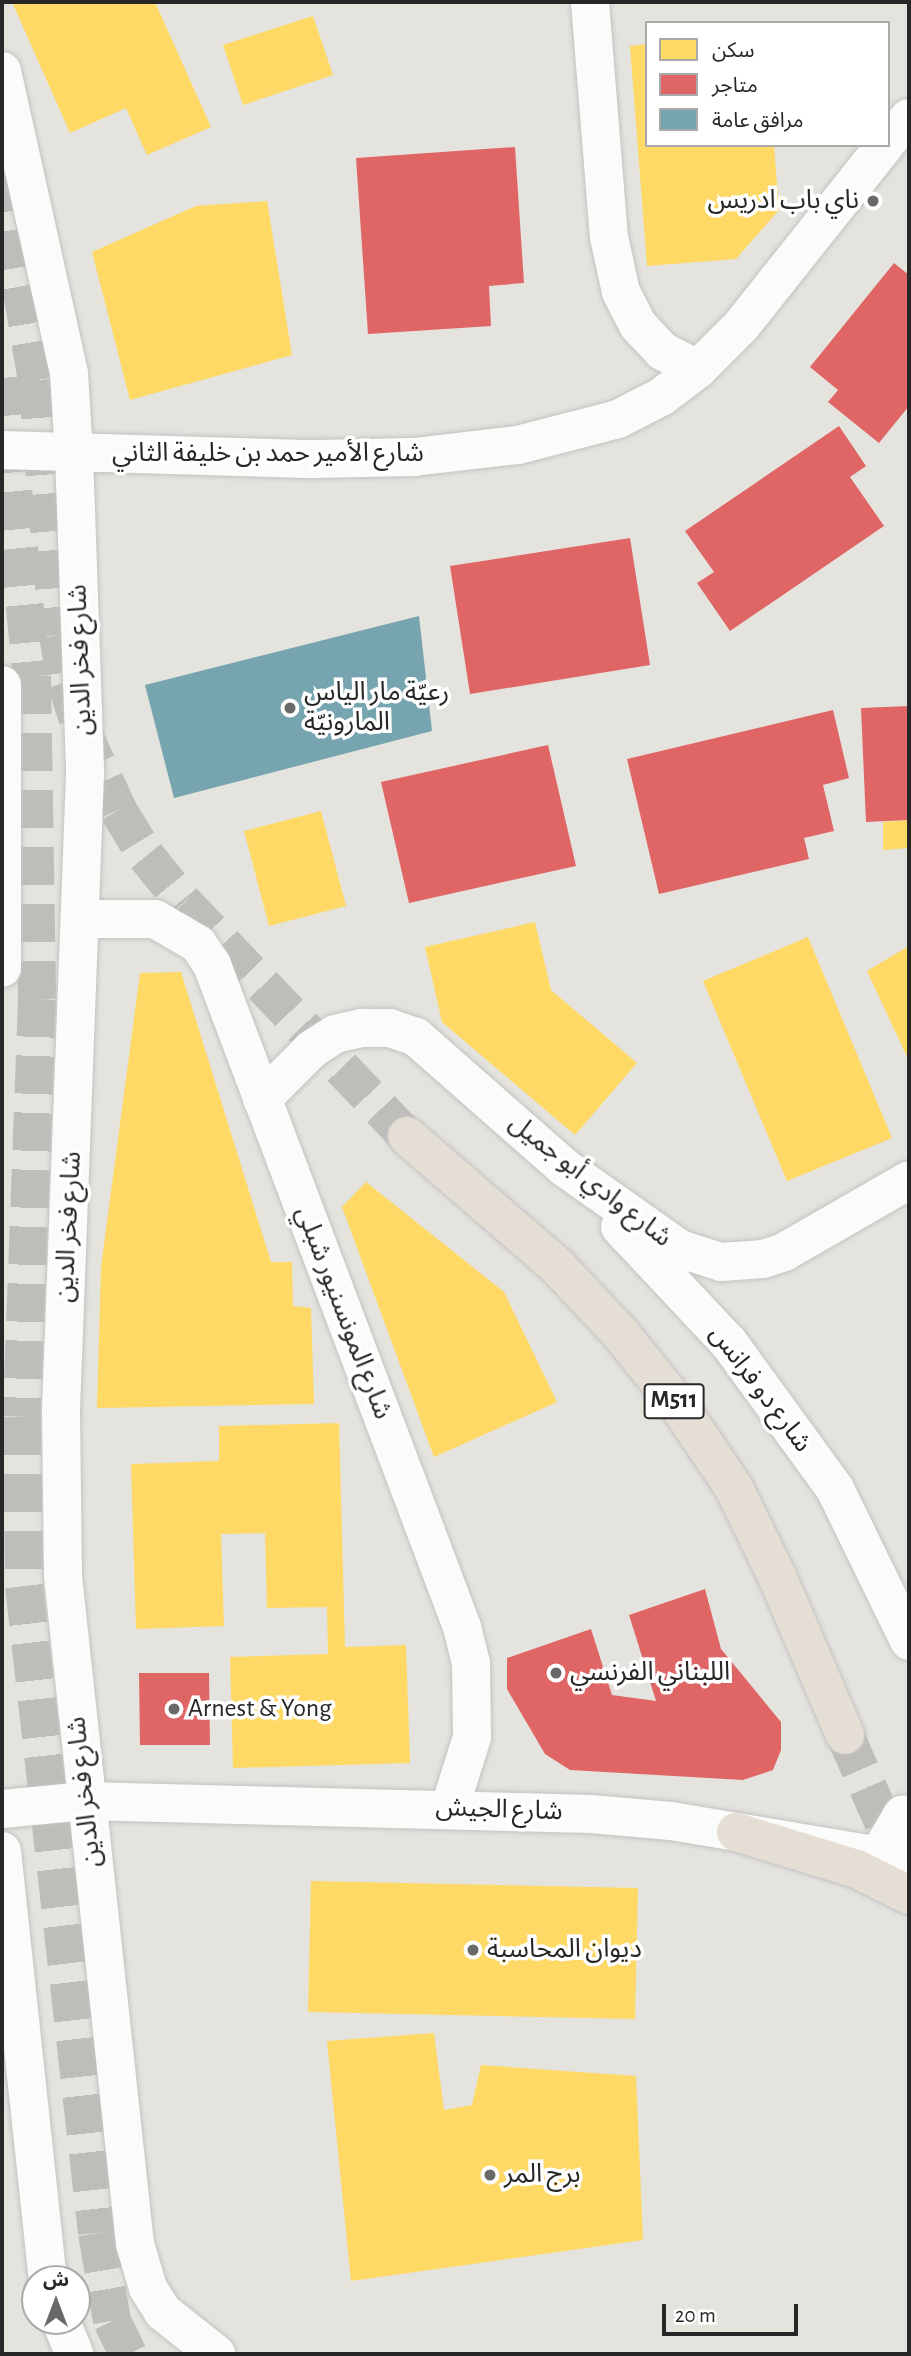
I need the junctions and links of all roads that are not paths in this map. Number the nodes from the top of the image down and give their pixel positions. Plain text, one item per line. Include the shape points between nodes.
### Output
1 (590, 2) edge
2 (2, 71) edge
3 (909, 118) edge
4 (890, 140) edge
5 (884, 147) edge
6 (698, 369) junction
7 (2, 450) edge
8 (74, 453) junction
9 (2, 702) edge
10 (3, 900) edge
11 (82, 919) junction
12 (2, 968) edge
13 (262, 1099) junction
14 (407, 1136) tunnel mouth
15 (565, 1168) junction
16 (909, 1180) edge
17 (909, 1641) edge
18 (845, 1735) tunnel mouth
19 (85, 1801) junction
20 (450, 1807) junction
21 (2, 1809) edge
22 (902, 1815) dead end
23 (736, 1832) junction
24 (2, 1851) edge
25 (894, 1858) edge
26 (909, 1895) edge
27 (44, 2265) edge
28 (47, 2335) edge
29 (67, 2335) edge
30 (48, 2354) edge
31 (74, 2354) edge
32 (216, 2354) edge

1 - 6 street via 609,237 621,292 638,325 662,351
2 - 8 street, شارع فخر الدين via 69,374
3 - 4 street, شارع الأمير حمد بن خليفة الثاني
5 - 6 street, شارع الأمير حمد بن خليفة الثاني via 779,283
6 - 8 street, شارع الأمير حمد بن خليفة الثاني via 661,397 618,419 519,444 414,457
7 - 8 street, شارع الأمير حمد بن خليفة الثاني
8 - 11 street, شارع فخر الدين via 85,774
9 - 10 street
10 - 12 street
11 - 13 street, شارع المونسنيور شبلي via 155,919 198,944 212,965
11 - 19 street, شارع فخر الدين via 60,1498
13 - 15 street, شارع وادي أبو جميل via 312,1049 335,1034 390,1028 416,1037
13 - 20 street, شارع المونسنيور شبلي via 462,1627 471,1663 472,1737
14 - 18 highway, M511 via 556,1265 678,1405 734,1488
15 - 16 street, شارع وادي أبو جميل via 680,1249 721,1262 763,1259 784,1252
15 - 17 street, شارع دو فرانس via 729,1343 827,1477
19 - 20 street, شارع الجيش
19 - 21 street, شارع الجيش
19 - 32 street, شارع فخر الدين via 141,2268 163,2312
20 - 23 street, شارع الجيش via 658,1820
22 - 25 street
23 - 25 street, شارع الجيش
23 - 26 highway via 845,1864
24 - 27 street
28 - 30 street
29 - 31 street

